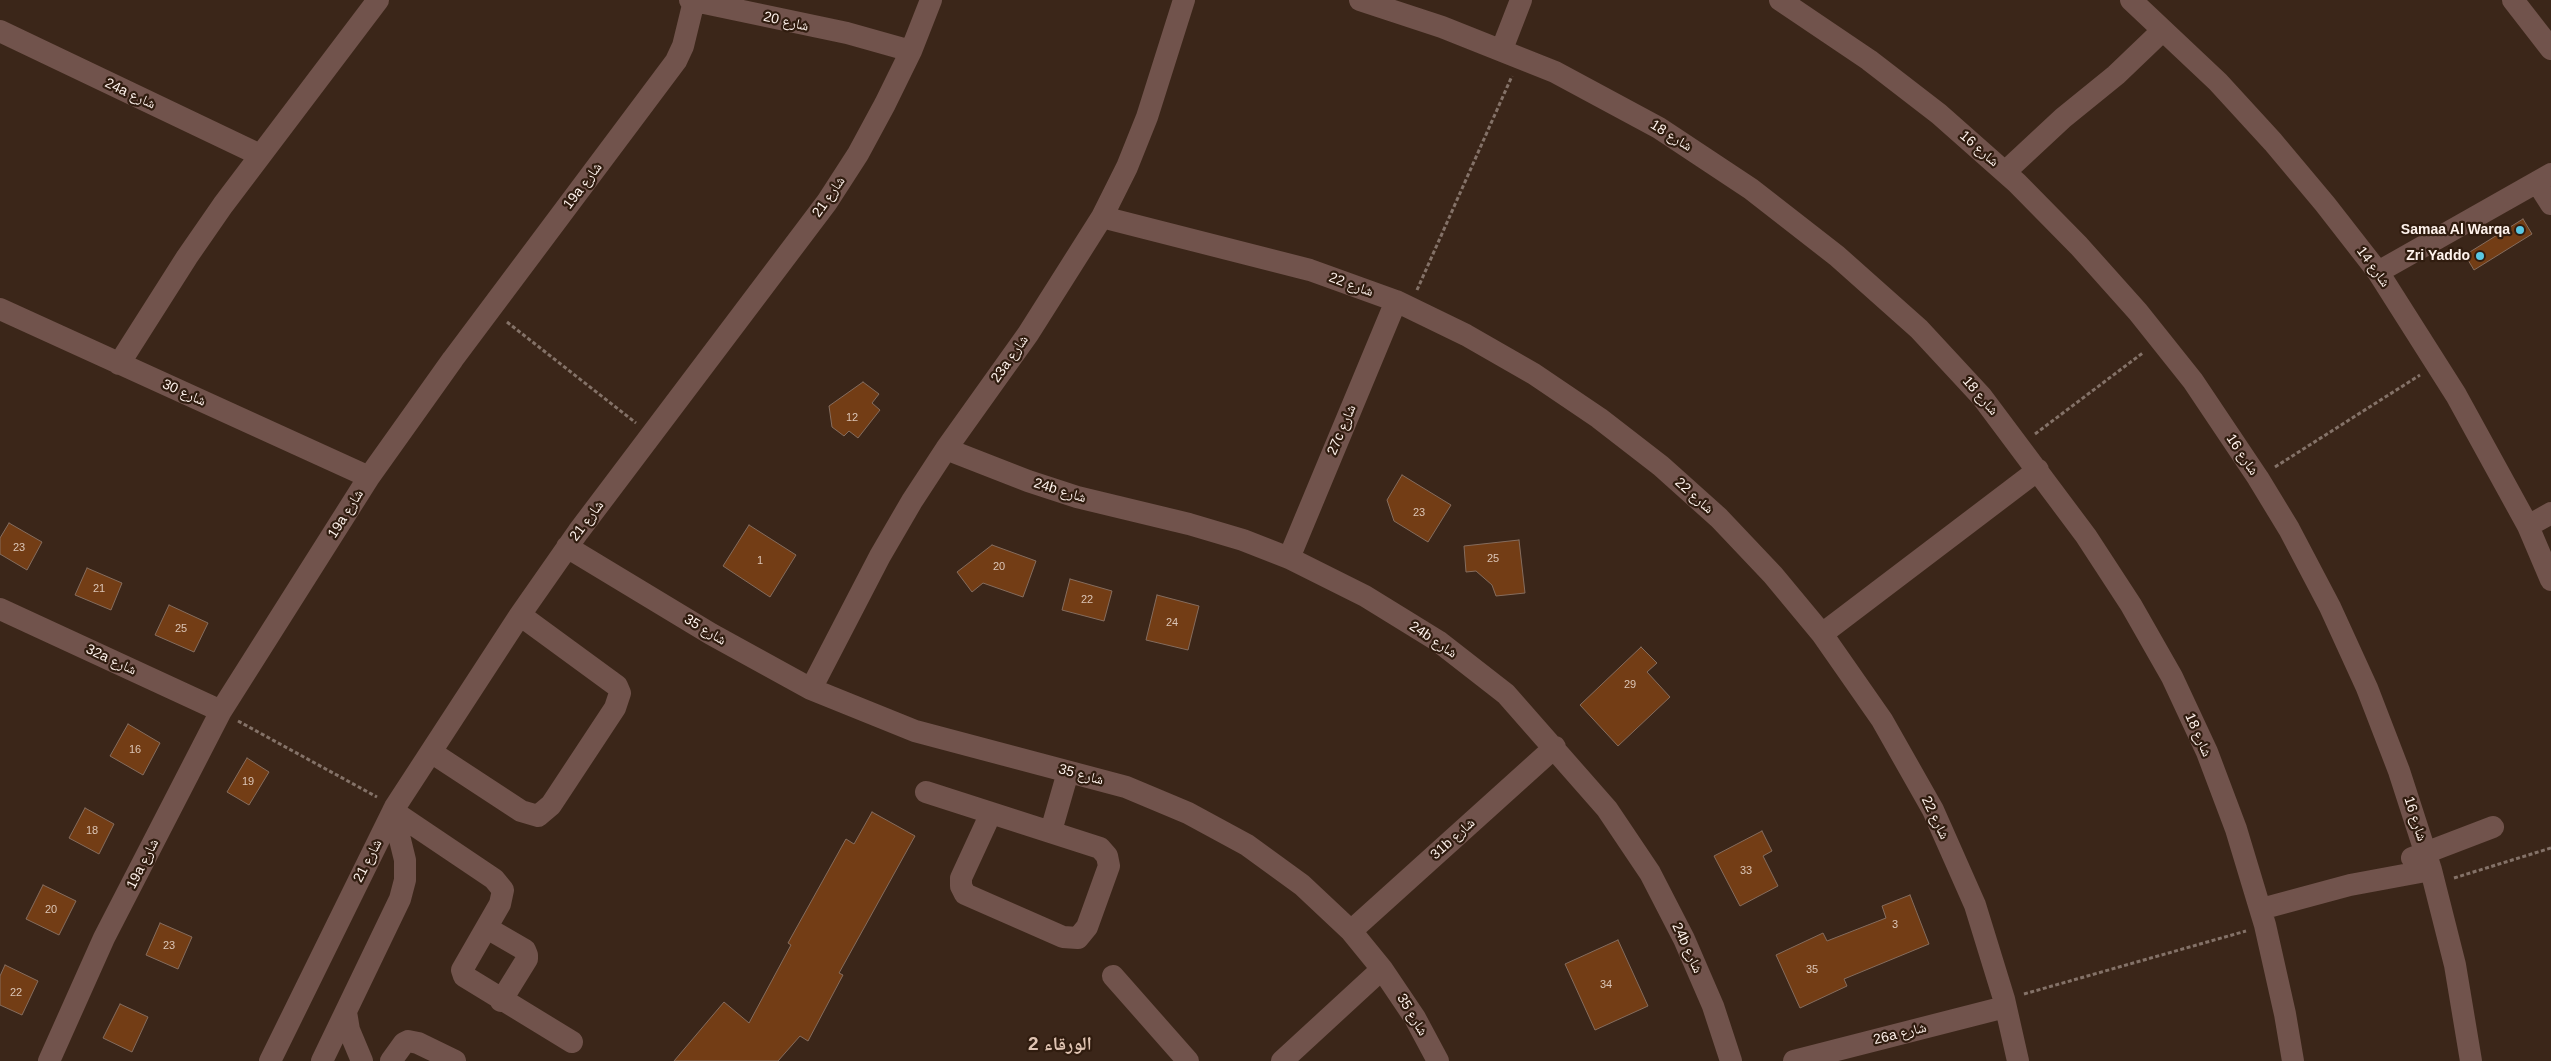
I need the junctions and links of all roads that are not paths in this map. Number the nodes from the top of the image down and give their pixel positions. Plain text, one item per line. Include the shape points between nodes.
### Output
1 (378, 0) edge
2 (692, 0) edge
3 (931, 0) edge
4 (1360, 0) edge
5 (1521, 0) edge
6 (1780, 0) edge
7 (2131, 0) edge
8 (2512, 0) edge
9 (1181, 7) edge
10 (2157, 24) junction
11 (0, 31) edge
12 (2551, 49) edge
13 (1511, 53) junction
14 (907, 59) junction
15 (260, 155) junction
16 (2011, 177) junction
17 (2544, 178) edge
18 (2551, 204) edge
19 (1102, 217) junction
20 (2378, 272) junction
21 (1402, 305) junction
22 (0, 309) edge
23 (120, 364) junction
24 (946, 449) junction
25 (2038, 470) junction
26 (369, 478) junction
27 (2551, 513) edge
28 (2528, 526) junction
29 (573, 540) junction
30 (1289, 558) junction
31 (2551, 580) edge
32 (0, 609) edge
33 (520, 615) junction
34 (1822, 634) junction
35 (811, 689) junction
36 (221, 711) junction
37 (1555, 747) junction
38 (431, 752) junction
39 (1060, 770) junction
40 (926, 792) dead end
41 (394, 809) junction
42 (991, 813) junction
43 (2493, 827) dead end
44 (1045, 828) junction
45 (2431, 869) junction
46 (2263, 917) junction
47 (487, 928) junction
48 (1352, 931) junction
49 (1382, 969) junction
50 (1113, 976) dead end
51 (501, 1001) junction
52 (2005, 1003) junction
53 (346, 1012) junction
54 (572, 1042) dead end
55 (49, 1061) edge
56 (270, 1061) edge
57 (322, 1061) edge
58 (362, 1061) edge
59 (391, 1061) edge
60 (455, 1061) edge
61 (1188, 1061) edge
62 (1282, 1061) edge
63 (1438, 1061) edge
64 (1731, 1061) edge
65 (1794, 1061) edge
66 (2018, 1061) edge
67 (2293, 1061) edge
68 (2470, 1061) edge

1 - 15 street
2 - 14 street, شارع 20 via 824,30
2 - 26 street, 19a شارع via 683,46 676,61
3 - 14 street, شارع 21
4 - 13 street, شارع 18
5 - 13 street
6 - 16 street, شارع 16 via 1869,60 1939,114
7 - 10 street, شارع 14
8 - 12 street
9 - 19 street, 23a شارع via 1147,117
10 - 16 street via 2103,85 2063,118
10 - 20 street, شارع 14 via 2218,82 2273,142
11 - 15 street, 24a شارع
13 - 25 street, شارع 18 via 1555,72 1659,128 1751,189 1829,250 1919,329 1982,397
14 - 29 street, شارع 21 via 858,154 827,202
15 - 23 street via 187,256
16 - 45 street, شارع 16 via 2079,246 2193,381 2289,529 2367,688 2399,771
17 - 18 street
17 - 20 street
19 - 21 street, شارع 22 via 1310,270
19 - 24 street, 23a شارع via 1028,334
20 - 28 street, شارع 14 via 2437,364
21 - 30 street, 27c شارع
21 - 34 street, شارع 22 via 1466,335 1534,374 1661,466 1719,518
22 - 23 street, شارع 30
23 - 26 street, شارع 30
24 - 30 street, 24b شارع via 1028,481 1198,526
24 - 35 street, 23a شارع via 880,556
25 - 34 street
25 - 46 street, شارع 18 via 2132,605 2172,677 2207,752 2233,820
26 - 36 street, 19a شارع
27 - 28 street
28 - 31 street, شارع 14
29 - 33 street, شارع 21
29 - 35 street, شارع 35 via 630,587
30 - 37 street, 24b شارع via 1365,596 1438,641 1506,694
32 - 36 street, 32a شارع
33 - 38 street, شارع 21
33 - 38 street via 617,686 620,693 615,708 551,805 538,816 521,811
34 - 52 street, شارع 22 via 1882,720 1933,810 1975,905
35 - 39 street, شارع 35 via 915,731
36 - 55 street, 19a شارع via 104,938
37 - 48 street, 31b شارع
37 - 64 street, 24b شارع via 1607,809 1650,874 1684,939
38 - 41 street, شارع 21
39 - 44 street
39 - 48 street, شارع 35 via 1126,787 1188,813 1247,846 1302,885
40 - 42 street
41 - 47 street via 500,884 503,898
41 - 53 street via 404,853 405,880 392,917
41 - 56 street, شارع 21
42 - 44 street
42 - 44 street via 961,878 966,894 1063,937 1078,938 1087,927 1106,876 1107,856 1100,848
43 - 45 street
45 - 46 street via 2350,885
45 - 68 street, شارع 16 via 2454,965
46 - 67 street, شارع 18
47 - 51 street via 462,973
47 - 51 street via 521,947 527,954
48 - 49 street, شارع 35
49 - 62 street
49 - 63 street, شارع 35 via 1415,1018
50 - 61 street
51 - 54 street
52 - 65 street, 26a شارع
52 - 66 street, شارع 22
53 - 57 street
53 - 58 street via 349,1030
59 - 60 street via 404,1043 413,1041

